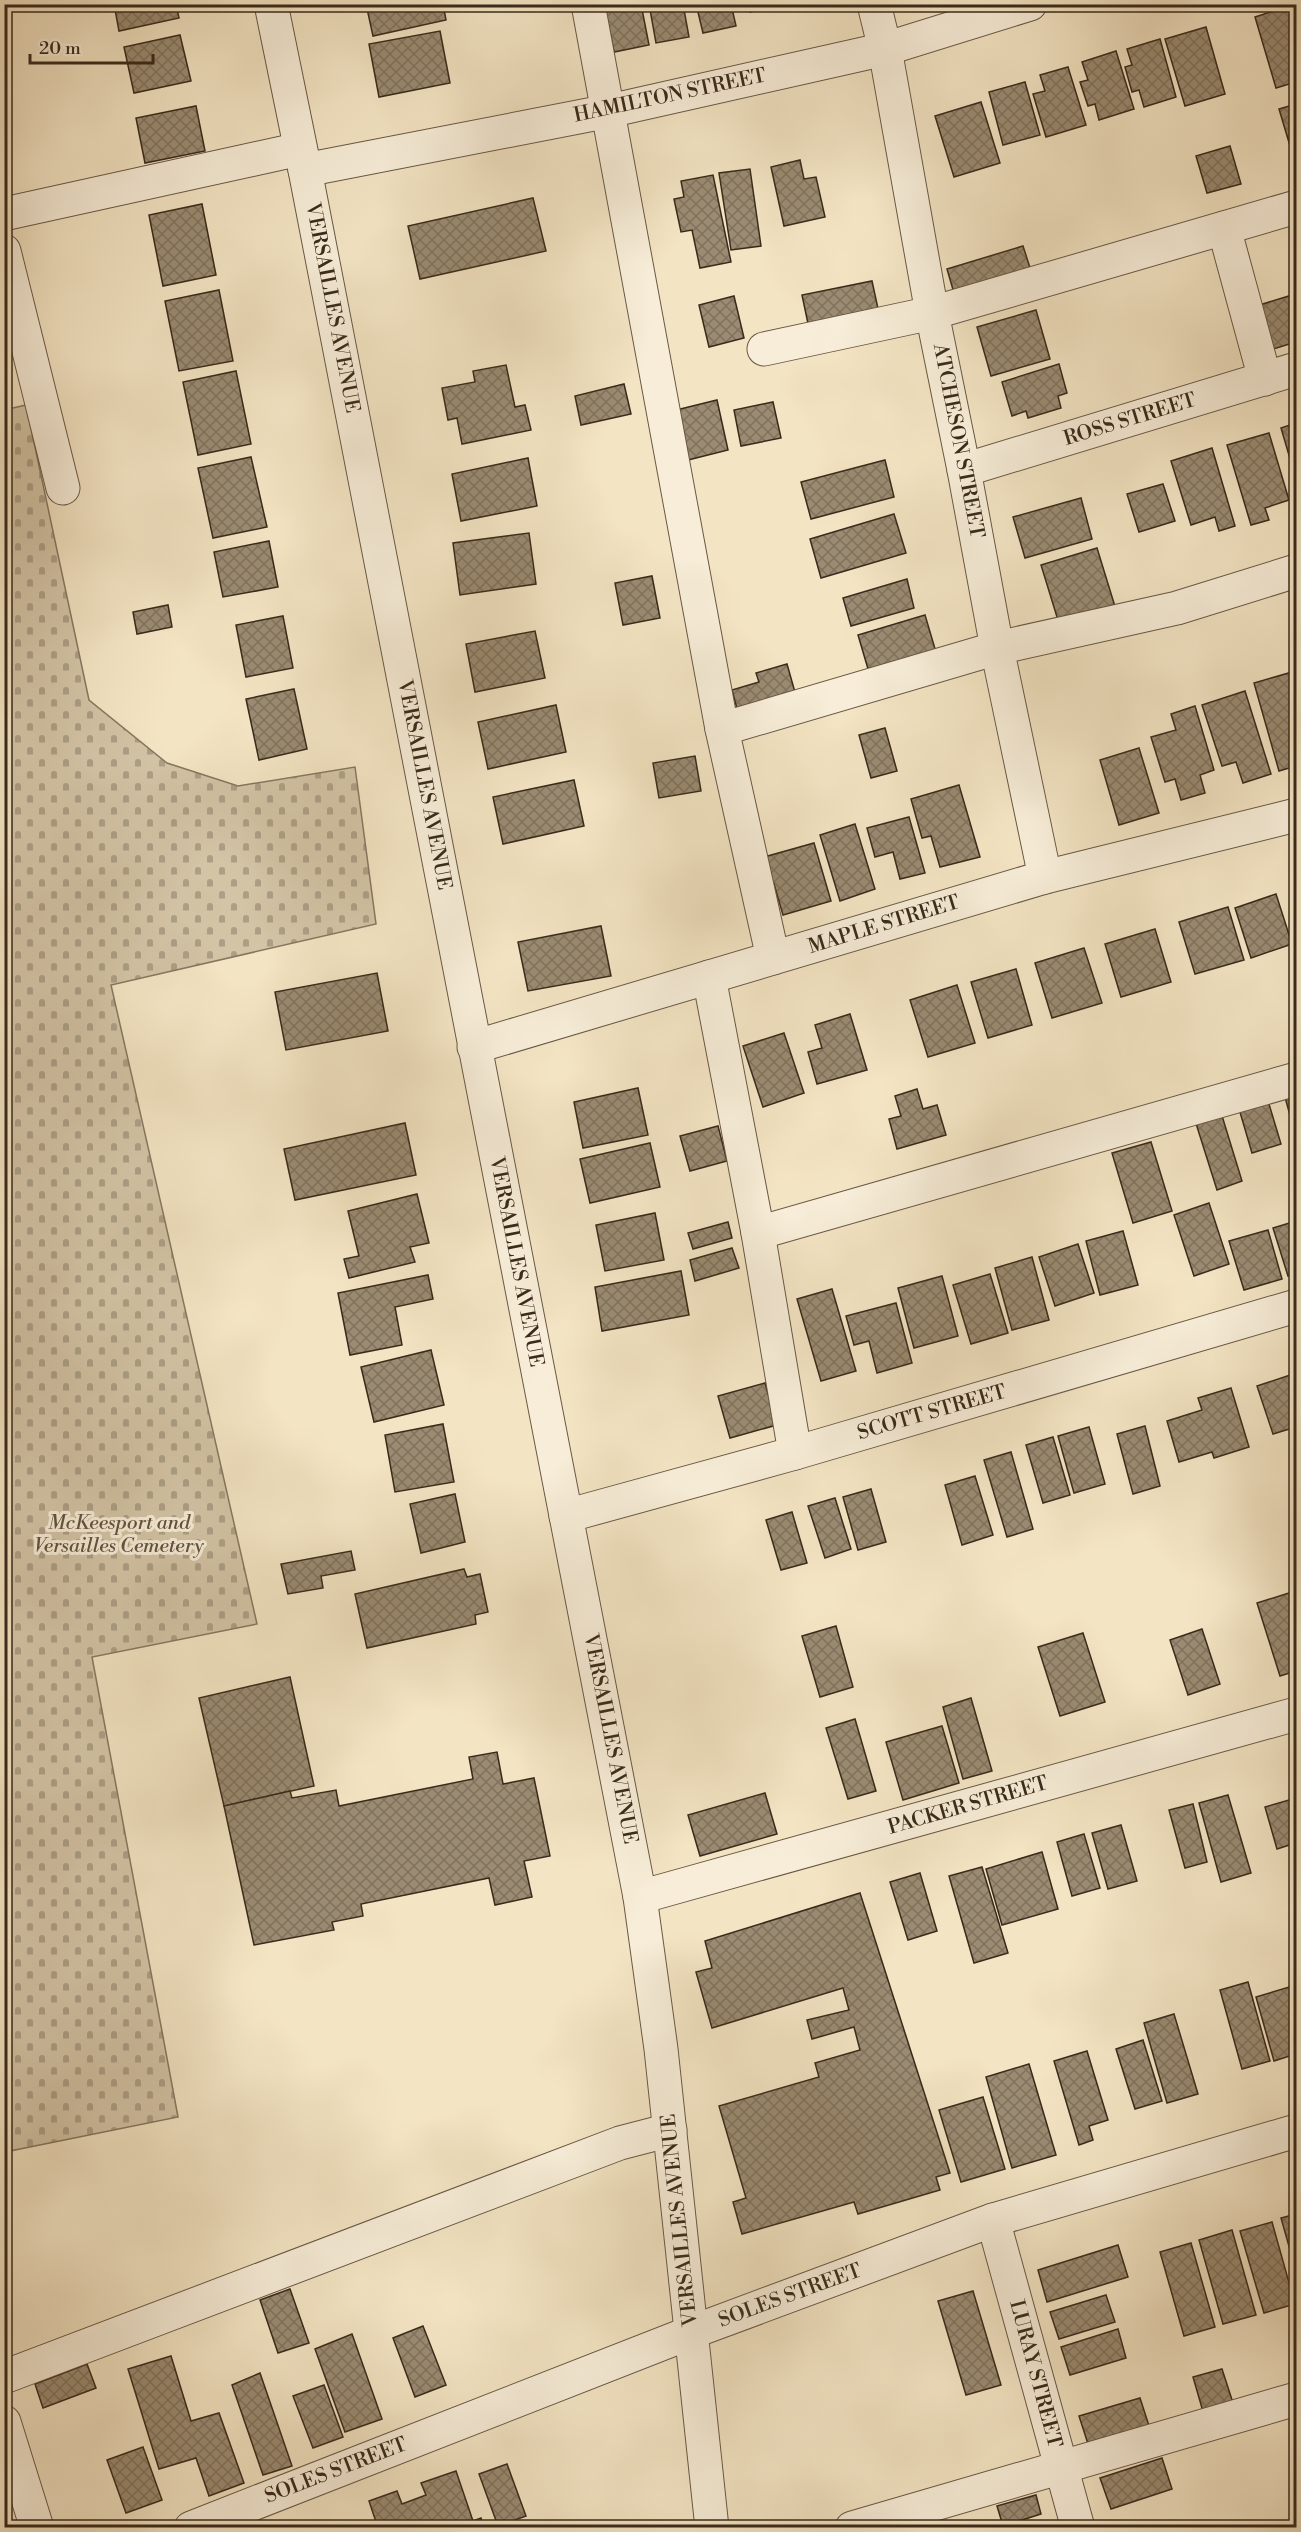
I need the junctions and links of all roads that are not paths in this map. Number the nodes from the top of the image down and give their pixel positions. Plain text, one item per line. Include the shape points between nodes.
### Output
1 (271, 4) edge
2 (588, 4) edge
3 (874, 4) edge
4 (1030, 4) edge
5 (885, 49) junction
6 (609, 111) junction
7 (302, 160) junction
8 (1296, 207) edge
9 (4, 214) edge
10 (1224, 228) junction
11 (4, 250) edge
12 (932, 313) junction
13 (764, 349) dead end
14 (1296, 369) edge
15 (1265, 379) junction
16 (964, 470) junction
17 (63, 488) dead end
18 (1296, 572) edge
19 (997, 648) junction
20 (722, 729) junction
21 (1294, 825) edge
22 (1045, 877) junction
23 (773, 958) junction
24 (709, 977) junction
25 (474, 1047) junction
26 (1296, 1079) edge
27 (758, 1233) junction
28 (1296, 1306) edge
29 (795, 1453) junction
30 (566, 1516) junction
31 (1296, 1714) edge
32 (640, 1897) junction
33 (670, 2130) junction
34 (1296, 2131) edge
35 (993, 2220) junction
36 (692, 2332) junction
37 (4, 2377) edge
38 (1296, 2399) edge
39 (4, 2422) edge
40 (1061, 2468) junction
41 (37, 2528) edge
42 (191, 2528) edge
43 (712, 2528) edge
44 (852, 2528) edge
45 (1078, 2528) edge

1 - 7 street, VERSAILLES AVENUE
2 - 6 street
3 - 5 street, ATCHESON STREET
4 - 5 street, HAMILTON STREET
5 - 6 street, HAMILTON STREET
5 - 12 street, ATCHESON STREET
6 - 7 street, HAMILTON STREET
6 - 20 street
7 - 9 street, HAMILTON STREET
7 - 25 street, VERSAILLES AVENUE
8 - 10 street
10 - 12 street
10 - 15 street
11 - 17 street
12 - 13 street
12 - 16 street, ATCHESON STREET
14 - 15 street, ROSS STREET
15 - 16 street, ROSS STREET
16 - 19 street, ATCHESON STREET
18 - 19 street via 1178,608
19 - 20 street
19 - 22 street, ATCHESON STREET
20 - 23 street
21 - 22 street, MAPLE STREET
22 - 23 street, MAPLE STREET
23 - 24 street, MAPLE STREET
24 - 25 street, MAPLE STREET
24 - 27 street
25 - 30 street, VERSAILLES AVENUE
26 - 27 street
27 - 29 street
28 - 29 street, SCOTT STREET
29 - 30 street, SCOTT STREET
30 - 32 street, VERSAILLES AVENUE
31 - 32 street, PACKER STREET
32 - 33 street, VERSAILLES AVENUE
33 - 36 street, VERSAILLES AVENUE
33 - 37 street via 620,2143
34 - 35 street, SOLES STREET
35 - 36 street, SOLES STREET
35 - 40 street, LURAY STREET
36 - 42 street, SOLES STREET
36 - 43 street, VERSAILLES AVENUE
38 - 40 street
39 - 41 street
40 - 44 street
40 - 45 street, LURAY STREET

